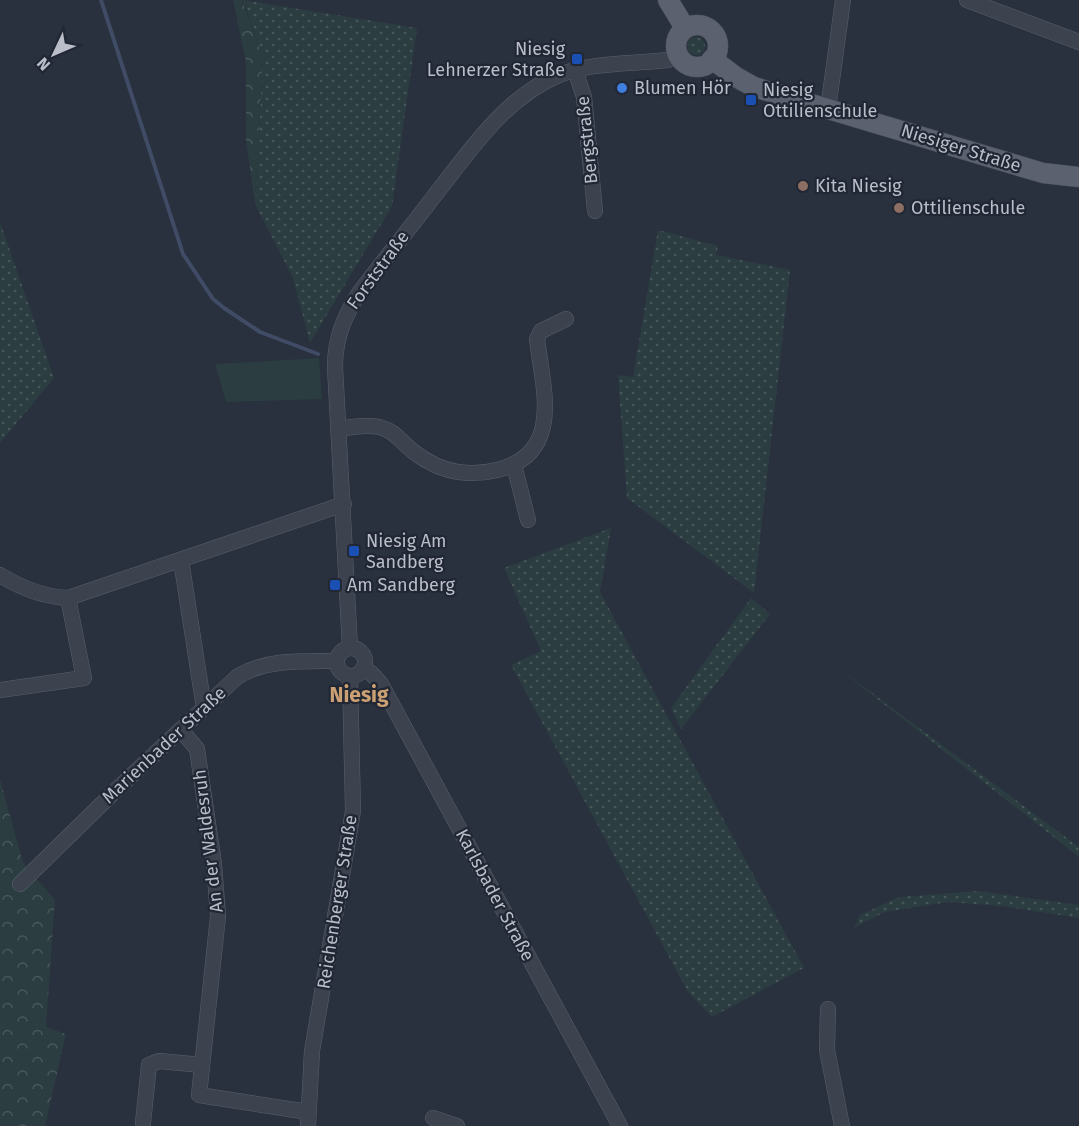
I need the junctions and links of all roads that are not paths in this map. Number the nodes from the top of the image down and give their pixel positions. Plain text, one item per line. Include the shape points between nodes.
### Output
1 (668, 0) edge
2 (843, 0) edge
3 (967, 0) edge
4 (685, 28) junction
5 (1079, 42) edge
6 (679, 56) junction
7 (712, 59) junction
8 (575, 70) junction
9 (828, 109) junction
10 (1079, 177) edge
11 (595, 211) dead end
12 (566, 319) dead end
13 (339, 429) junction
14 (514, 465) junction
15 (344, 504) junction
16 (528, 520) dead end
17 (181, 560) junction
18 (0, 575) edge
19 (68, 598) junction
20 (350, 648) junction
21 (336, 661) junction
22 (357, 673) junction
23 (0, 690) edge
24 (204, 708) junction
25 (181, 730) junction
26 (20, 884) dead end
27 (828, 1009) dead end
28 (202, 1065) junction
29 (308, 1119) edge
30 (433, 1119) dead end
31 (143, 1123) dead end
32 (457, 1126) edge
33 (620, 1126) edge
34 (842, 1126) edge

1 - 4 main road
2 - 9 street
3 - 5 street
4 - 6 main road via 676,44
4 - 7 main road via 698,25 710,30 717,47
6 - 7 main road via 695,66
6 - 8 street, Forststraße
7 - 9 main road, Niesiger Straße via 754,87
8 - 11 street, Bergstraße via 584,97
8 - 13 street, Forststraße via 544,83 492,124 359,293 340,328 335,354
9 - 10 main road, Niesiger Straße via 1043,173
12 - 14 street via 541,330 537,339 545,426 532,451
13 - 14 street via 379,426 395,433 434,465 453,472 487,472
13 - 15 street, Forststraße
14 - 16 street
15 - 17 street
15 - 20 street, Forststraße
17 - 19 street
17 - 24 street
18 - 19 street via 51,597
19 - 23 street via 84,678
20 - 21 street via 340,652
20 - 22 street via 362,653 365,661
21 - 22 street via 340,672
21 - 24 street, Marienbader Straße via 307,661 250,670 237,676
22 - 29 street, Reichenberger Straße via 352,811 312,1050
22 - 33 street, Karlsbader Straße via 371,673 381,684
24 - 25 street, Marienbader Straße
25 - 26 street, Marienbader Straße
25 - 28 street, An der Waldesruh via 196,749 217,890 218,916
27 - 34 street via 827,1050
28 - 29 street, An der Waldesruh via 199,1095
28 - 31 street via 159,1061 149,1065
30 - 32 street

